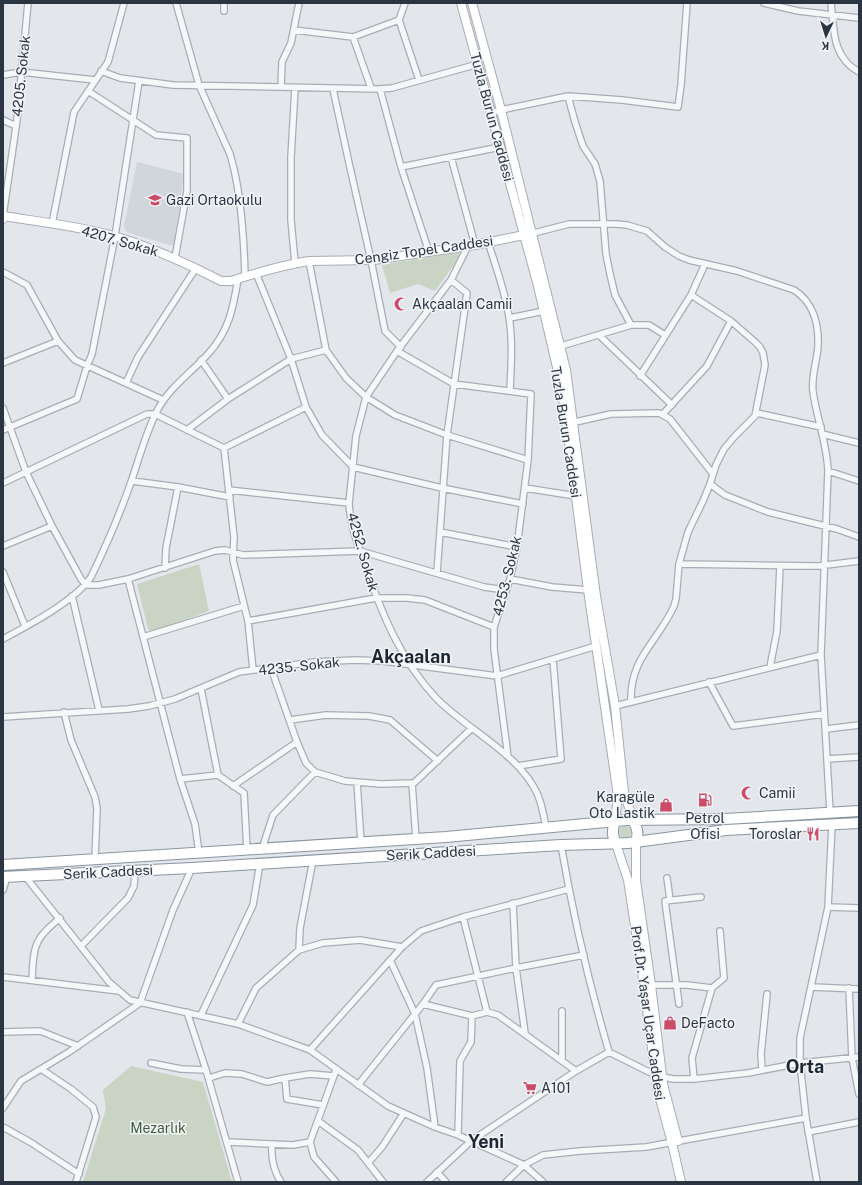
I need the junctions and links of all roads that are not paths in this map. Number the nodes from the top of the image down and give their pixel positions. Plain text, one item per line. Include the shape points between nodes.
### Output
1 (28, 3) edge
2 (124, 3) edge
3 (176, 3) edge
4 (224, 3) edge
5 (299, 3) edge
6 (405, 3) edge
7 (461, 3) edge
8 (472, 3) edge
9 (687, 3) edge
10 (764, 3) edge
11 (831, 3) edge
12 (224, 11) dead end
13 (832, 14) junction
14 (859, 18) edge
15 (399, 20) junction
16 (294, 30) junction
17 (353, 37) junction
18 (478, 64) junction
19 (101, 71) junction
20 (21, 72) junction
21 (859, 72) edge
22 (3, 75) edge
23 (95, 80) junction
24 (419, 80) junction
25 (139, 81) junction
26 (199, 85) junction
27 (281, 87) junction
28 (295, 88) junction
29 (371, 88) junction
30 (333, 89) junction
31 (380, 89) junction
32 (88, 91) junction
33 (568, 96) junction
34 (501, 110) junction
35 (491, 113) junction
36 (3, 120) edge
37 (134, 122) junction
38 (16, 126) junction
39 (500, 147) junction
40 (451, 157) junction
41 (401, 167) junction
42 (4, 216) edge
43 (3, 219) edge
44 (52, 224) junction
45 (604, 224) junction
46 (528, 234) junction
47 (115, 236) junction
48 (488, 242) junction
49 (471, 245) junction
50 (429, 252) junction
51 (174, 258) junction
52 (371, 260) junction
53 (309, 261) junction
54 (295, 263) junction
55 (705, 264) junction
56 (196, 268) junction
57 (3, 272) edge
58 (256, 273) junction
59 (238, 279) junction
60 (451, 280) junction
61 (691, 295) junction
62 (544, 311) junction
63 (510, 318) junction
64 (731, 321) junction
65 (630, 325) junction
66 (666, 335) junction
67 (600, 336) junction
68 (58, 341) junction
69 (560, 347) junction
70 (399, 349) junction
71 (552, 349) junction
72 (326, 350) junction
73 (291, 359) junction
74 (201, 360) junction
75 (3, 363) edge
76 (87, 366) junction
77 (640, 376) junction
78 (126, 383) junction
79 (454, 384) junction
80 (510, 391) junction
81 (366, 397) junction
82 (228, 399) junction
83 (163, 400) junction
84 (672, 405) junction
85 (306, 406) junction
86 (3, 408) edge
87 (757, 413) junction
88 (155, 414) junction
89 (663, 414) junction
90 (570, 423) junction
91 (820, 427) junction
92 (10, 428) junction
93 (3, 430) edge
94 (187, 430) junction
95 (822, 434) junction
96 (447, 435) junction
97 (859, 443) edge
98 (224, 448) junction
99 (528, 460) junction
100 (353, 467) junction
101 (828, 471) junction
102 (26, 472) junction
103 (713, 474) junction
104 (132, 481) junction
105 (859, 481) edge
106 (3, 482) edge
107 (710, 484) junction
108 (178, 487) junction
109 (442, 488) junction
110 (525, 488) junction
111 (229, 490) junction
112 (576, 496) junction
113 (230, 497) junction
114 (349, 504) junction
115 (523, 504) junction
116 (52, 526) junction
117 (825, 527) junction
118 (440, 532) junction
119 (859, 537) edge
120 (3, 546) edge
121 (516, 547) junction
122 (360, 551) junction
123 (233, 553) junction
124 (859, 561) edge
125 (679, 564) junction
126 (825, 564) junction
127 (780, 566) junction
128 (165, 568) junction
129 (3, 572) edge
130 (437, 573) junction
131 (128, 579) junction
132 (510, 579) junction
133 (86, 585) junction
134 (506, 590) junction
135 (588, 590) junction
136 (72, 596) junction
137 (376, 598) junction
138 (244, 606) junction
139 (248, 620) junction
140 (25, 626) junction
141 (494, 627) junction
142 (143, 637) junction
143 (3, 638) edge
144 (596, 646) junction
145 (821, 655) junction
146 (553, 659) junction
147 (408, 664) junction
148 (770, 666) junction
149 (271, 668) junction
150 (253, 670) junction
151 (497, 676) junction
152 (709, 682) junction
153 (201, 689) junction
154 (631, 701) junction
155 (160, 704) junction
156 (615, 706) junction
157 (99, 710) junction
158 (64, 712) junction
159 (824, 714) junction
160 (3, 717) edge
161 (290, 720) junction
162 (859, 725) edge
163 (472, 728) junction
164 (826, 729) junction
165 (297, 742) junction
166 (508, 757) junction
167 (859, 757) edge
168 (827, 759) junction
169 (438, 761) junction
170 (518, 766) junction
171 (315, 772) junction
172 (218, 775) junction
173 (180, 779) junction
174 (357, 782) junction
175 (412, 783) junction
176 (233, 786) junction
177 (859, 810) edge
178 (830, 812) junction
179 (633, 820) junction
180 (615, 821) junction
181 (859, 823) edge
182 (832, 825) junction
183 (546, 828) junction
184 (416, 839) junction
185 (636, 842) junction
186 (361, 843) junction
187 (616, 844) junction
188 (561, 845) junction
189 (262, 849) junction
190 (247, 850) junction
191 (199, 853) junction
192 (95, 860) junction
193 (313, 860) junction
194 (260, 863) junction
195 (3, 865) edge
196 (192, 868) junction
197 (136, 871) junction
198 (25, 876) junction
199 (5, 877) edge
200 (667, 878) dead end
201 (569, 889) junction
202 (3, 890) edge
203 (701, 897) dead end
204 (670, 900) junction
205 (513, 903) junction
206 (828, 907) junction
207 (859, 908) edge
208 (463, 916) junction
209 (60, 918) junction
210 (720, 931) dead end
211 (81, 946) junction
212 (402, 947) junction
213 (299, 950) junction
214 (584, 955) junction
215 (390, 960) junction
216 (516, 968) junction
217 (479, 976) junction
218 (3, 977) edge
219 (32, 980) junction
220 (651, 985) junction
221 (677, 985) junction
222 (811, 987) junction
223 (712, 988) junction
224 (849, 988) junction
225 (859, 989) edge
226 (119, 991) junction
227 (767, 994) dead end
228 (140, 1003) junction
229 (423, 1004) junction
230 (679, 1004) dead end
231 (562, 1011) dead end
232 (187, 1012) junction
233 (487, 1012) junction
234 (415, 1014) junction
235 (201, 1015) junction
236 (472, 1016) junction
237 (238, 1024) junction
238 (3, 1032) edge
239 (525, 1033) junction
240 (78, 1046) junction
241 (310, 1050) junction
242 (609, 1052) junction
243 (859, 1057) edge
244 (852, 1058) junction
245 (562, 1061) junction
246 (800, 1063) junction
247 (151, 1064) dead end
248 (41, 1069) junction
249 (206, 1070) junction
250 (336, 1070) junction
251 (762, 1070) junction
252 (576, 1071) junction
253 (334, 1076) junction
254 (658, 1076) junction
255 (209, 1078) junction
256 (285, 1078) junction
257 (694, 1079) junction
258 (358, 1085) junction
259 (859, 1094) edge
260 (323, 1105) junction
261 (3, 1108) edge
262 (404, 1113) junction
263 (806, 1118) junction
264 (318, 1121) junction
265 (859, 1122) edge
266 (3, 1127) edge
267 (435, 1127) junction
268 (808, 1132) junction
269 (458, 1135) junction
270 (472, 1141) junction
271 (227, 1142) junction
272 (310, 1142) junction
273 (675, 1142) junction
274 (272, 1144) junction
275 (369, 1162) junction
276 (524, 1165) junction
277 (437, 1172) junction
278 (79, 1174) junction
279 (76, 1182) edge
280 (238, 1182) edge
281 (281, 1182) edge
282 (336, 1182) edge
283 (383, 1182) edge
284 (427, 1182) edge
285 (446, 1182) edge
286 (506, 1182) edge
287 (543, 1182) edge
288 (680, 1182) edge
289 (817, 1182) edge

1 - 20 street, 4205. Sokak
2 - 19 street via 108,62
3 - 26 street
4 - 12 street
5 - 16 street
6 - 15 street
7 - 18 main road, Tuzla Burun Caddesi
8 - 34 main road, Tuzla Burun Caddesi
9 - 33 street via 678,107
10 - 13 street via 798,11
11 - 13 street
13 - 14 street
13 - 21 street via 838,50 848,64
15 - 17 street
15 - 24 street
16 - 17 street
16 - 27 street via 282,62
17 - 29 street
18 - 24 street
18 - 35 main road, Tuzla Burun Caddesi
19 - 23 street
19 - 25 street
20 - 22 street
20 - 23 street
20 - 38 street, 4205. Sokak
23 - 32 street
24 - 31 street
25 - 26 street
25 - 37 street
26 - 27 street
26 - 59 street via 233,164 244,250
27 - 28 street
28 - 30 street
28 - 54 street via 291,158 291,220
29 - 30 street
29 - 31 street
30 - 52 street
31 - 41 street
32 - 37 street
32 - 44 street via 74,112
33 - 34 street
33 - 45 street via 583,146 594,164 600,181
34 - 35 street
34 - 46 main road, Tuzla Burun Caddesi
35 - 39 main road, Tuzla Burun Caddesi
36 - 38 street
37 - 47 street
37 - 51 street via 156,135 187,138 187,191
38 - 42 street, 4205. Sokak
39 - 40 street
39 - 46 main road, Tuzla Burun Caddesi
40 - 41 street
40 - 49 street
41 - 50 street
42 - 43 main road, 4205. Sokak
42 - 44 main road, 4207. Sokak
44 - 47 main road, 4207. Sokak
45 - 46 street via 569,224
45 - 55 street via 627,225 647,231 672,253
45 - 65 street via 606,254 615,295
46 - 48 main road, Cengiz Topel Caddesi
46 - 62 main road, Tuzla Burun Caddesi
46 - 69 main road, Tuzla Burun Caddesi
47 - 51 main road, 4207. Sokak
47 - 76 street via 92,354
48 - 49 main road, Cengiz Topel Caddesi
48 - 63 street
49 - 50 main road, Cengiz Topel Caddesi
49 - 60 street, 4252. Sokak
50 - 52 main road, Cengiz Topel Caddesi
51 - 56 main road, 4207. Sokak
52 - 53 main road, Cengiz Topel Caddesi
52 - 70 street via 385,331
53 - 54 main road, Cengiz Topel Caddesi
53 - 72 street
54 - 58 main road, Cengiz Topel Caddesi
55 - 61 street
55 - 91 street via 737,271 794,290 808,301 818,333 813,386
56 - 59 main road, 4207. Sokak via 221,281
56 - 78 street via 138,357
57 - 68 street via 27,285
58 - 59 main road, Cengiz Topel Caddesi
58 - 73 street
59 - 74 street via 230,319 215,345
60 - 70 street, 4252. Sokak
60 - 79 street via 467,293
61 - 64 street
61 - 66 street
62 - 63 street
62 - 71 main road, Tuzla Burun Caddesi
63 - 80 street
64 - 84 street via 707,366
64 - 87 street via 763,353 765,365
65 - 66 street via 650,325
65 - 67 street
66 - 77 street
67 - 69 street
67 - 77 street
68 - 75 street
68 - 76 street via 75,360
69 - 71 street
69 - 90 main road, Tuzla Burun Caddesi via 568,382
70 - 79 street
70 - 81 street, 4252. Sokak
71 - 90 main road, Tuzla Burun Caddesi
72 - 73 street
72 - 81 street via 346,378
73 - 82 street
73 - 85 street
74 - 82 street
74 - 83 street
76 - 78 street
76 - 92 street via 77,399
77 - 84 street
78 - 83 street
79 - 80 street
79 - 96 street
80 - 99 street, 4253. Sokak via 531,394
81 - 96 street via 395,415
81 - 100 street, 4252. Sokak via 358,429
82 - 94 street
83 - 88 street
84 - 89 street
85 - 98 street
85 - 100 street via 322,435
86 - 92 street
87 - 91 street
87 - 103 street via 729,442
88 - 94 street
88 - 102 street via 147,414
88 - 104 street
89 - 90 street via 611,414
89 - 103 street via 670,419
90 - 112 main road, Tuzla Burun Caddesi
90 - 156 main road, Tuzla Burun Caddesi
91 - 95 street
92 - 93 street
92 - 102 street
94 - 98 street
95 - 97 street
95 - 101 street
96 - 99 street
96 - 109 street
98 - 111 street
99 - 110 street, 4253. Sokak
100 - 109 street
100 - 114 street, 4252. Sokak
101 - 105 street
101 - 117 street
102 - 106 street
102 - 116 street
103 - 107 street
104 - 108 street
104 - 133 street
107 - 117 street via 737,501
107 - 125 street via 688,532
108 - 113 street
108 - 128 street via 166,548
109 - 115 street
109 - 118 street
110 - 112 street
110 - 115 street, 4253. Sokak
111 - 113 street
111 - 114 street
112 - 135 main road, Tuzla Burun Caddesi
113 - 123 street
114 - 122 street, 4252. Sokak
115 - 121 street, 4253. Sokak
116 - 120 street
116 - 133 street
117 - 119 street
117 - 126 street
118 - 121 street
118 - 130 street
121 - 132 street, 4253. Sokak
122 - 123 street via 243,555
122 - 130 street
122 - 137 street, 4252. Sokak
123 - 128 street via 225,550 215,551
123 - 138 street via 234,568
124 - 126 street
125 - 127 street
125 - 154 street via 674,606 644,651 636,668
126 - 127 street
126 - 145 street
127 - 148 street via 777,631
128 - 131 street
129 - 140 street
130 - 134 street via 484,587
131 - 133 street
131 - 142 street
132 - 134 street, 4253. Sokak
132 - 135 street via 552,587
133 - 136 street
134 - 141 street, 4253. Sokak
135 - 144 main road, Tuzla Burun Caddesi
136 - 140 street
136 - 157 street
137 - 139 street
137 - 141 street via 425,600
137 - 147 street, 4252. Sokak
138 - 139 street
138 - 142 street
139 - 150 street
140 - 143 street
141 - 151 street, 4253. Sokak
142 - 155 street
144 - 146 street, 4235. Sokak
144 - 180 main road, Tuzla Burun Caddesi via 618,796
145 - 148 street
145 - 159 street
146 - 151 street, 4235. Sokak
146 - 170 street via 561,759
147 - 149 street, 4235. Sokak via 383,661 330,661
147 - 151 street, 4235. Sokak
147 - 163 street, 4252. Sokak via 437,699
148 - 152 street
149 - 150 street, 4235. Sokak
149 - 161 street
150 - 153 street, 4235. Sokak via 235,674
151 - 166 street, 4253. Sokak
152 - 154 street
152 - 159 street via 733,726
153 - 155 street, 4235. Sokak
153 - 172 street
154 - 156 street
155 - 157 street, 4235. Sokak
155 - 173 street
156 - 179 main road, Tuzla Burun Caddesi via 624,792
157 - 158 street, 4235. Sokak
158 - 160 street, 4235. Sokak
158 - 192 street via 71,740 95,797
159 - 164 street
161 - 165 street
161 - 169 street via 326,715 370,716 390,720
162 - 164 street
163 - 166 street, 4252. Sokak
163 - 169 street
164 - 168 street
165 - 171 street via 306,763
165 - 176 street
166 - 170 street, 4252. Sokak
167 - 168 street
168 - 178 street
169 - 175 street
170 - 183 street, 4252. Sokak via 537,793
171 - 174 street
171 - 189 street via 273,815
172 - 173 street
172 - 176 street
173 - 191 street via 195,824
174 - 175 street
174 - 186 street
175 - 184 street
176 - 190 street via 244,793
177 - 178 highway, Serik Caddesi
178 - 179 highway, Serik Caddesi via 725,819
179 - 180 highway, Serik Caddesi
179 - 185 highway via 638,829
180 - 183 highway, Serik Caddesi
180 - 187 highway via 612,830
181 - 182 highway, Serik Caddesi
182 - 185 highway, Serik Caddesi via 726,830
182 - 206 street
183 - 184 highway, Serik Caddesi
184 - 186 highway, Serik Caddesi
185 - 187 highway, Serik Caddesi
185 - 220 main road via 636,880
186 - 189 highway, Serik Caddesi
187 - 188 highway, Serik Caddesi
187 - 254 main road, Prof.Dr. Yaşar Uçar Caddesi via 628,880
188 - 193 highway, Serik Caddesi
188 - 201 street
189 - 190 highway, Serik Caddesi
190 - 191 highway, Serik Caddesi
191 - 192 highway, Serik Caddesi
192 - 195 highway, Serik Caddesi
193 - 194 highway, Serik Caddesi
193 - 213 street via 300,928
194 - 196 highway, Serik Caddesi
194 - 235 street via 253,905
196 - 197 highway, Serik Caddesi
196 - 228 street via 173,910
197 - 198 highway, Serik Caddesi
197 - 211 street via 134,886 128,898
198 - 199 highway, Serik Caddesi
198 - 209 street
199 - 202 street
200 - 204 street
201 - 205 street
201 - 214 street
203 - 204 street
204 - 221 street via 665,901
205 - 208 street
205 - 216 street
206 - 207 street
206 - 222 street
208 - 212 street via 421,930
208 - 217 street
209 - 211 street
209 - 219 street via 38,941
210 - 223 street via 724,978
211 - 226 street
212 - 213 street via 360,940 323,943
212 - 215 street
213 - 237 street via 256,988
214 - 216 street
214 - 242 street
215 - 234 street
215 - 241 street
216 - 217 street
216 - 239 street
217 - 229 street via 436,985
217 - 233 street
218 - 219 street
219 - 226 street
220 - 221 street
220 - 254 main road
221 - 223 street
221 - 230 street
222 - 224 street
222 - 246 street via 800,1038
223 - 257 street via 692,1058
224 - 225 street
224 - 244 street
226 - 228 street via 130,1000
227 - 251 street
228 - 232 street
228 - 240 street
229 - 234 street
229 - 236 street
231 - 245 street
232 - 235 street
232 - 249 street
233 - 236 street
233 - 239 street via 498,1015
234 - 258 street
234 - 267 street via 427,1068
235 - 237 street
236 - 269 street via 471,1042 460,1061
237 - 241 street
238 - 240 street via 40,1030
239 - 245 street
240 - 248 street
241 - 250 street
242 - 252 street
242 - 254 street
243 - 244 street
244 - 246 street
244 - 259 street
245 - 252 street
246 - 251 street
246 - 263 street
247 - 249 street
248 - 261 street via 21,1081
248 - 278 street via 93,1107 96,1117
249 - 255 street
250 - 253 street
250 - 258 street
251 - 257 street
252 - 270 street
253 - 256 street via 310,1074
253 - 260 street
254 - 257 street
254 - 273 main road, Prof.Dr. Yaşar Uçar Caddesi via 657,1088
255 - 256 street via 226,1073 242,1074 267,1082
255 - 271 street
256 - 260 street via 287,1098
258 - 262 street via 388,1106
260 - 264 street
262 - 267 street
262 - 275 street via 382,1148
263 - 268 street
263 - 273 street
264 - 272 street
264 - 275 street via 358,1150
265 - 268 street
266 - 278 street
267 - 269 street
268 - 289 street
269 - 270 street
270 - 276 street
270 - 277 street
271 - 274 street
271 - 280 street
272 - 274 street via 293,1145
272 - 282 street via 314,1157
273 - 276 street via 646,1147 543,1155
273 - 288 main road, Prof.Dr. Yaşar Uçar Caddesi
274 - 281 street via 271,1156
275 - 283 street
276 - 286 street
276 - 287 street
277 - 284 street
277 - 285 street
278 - 279 street

